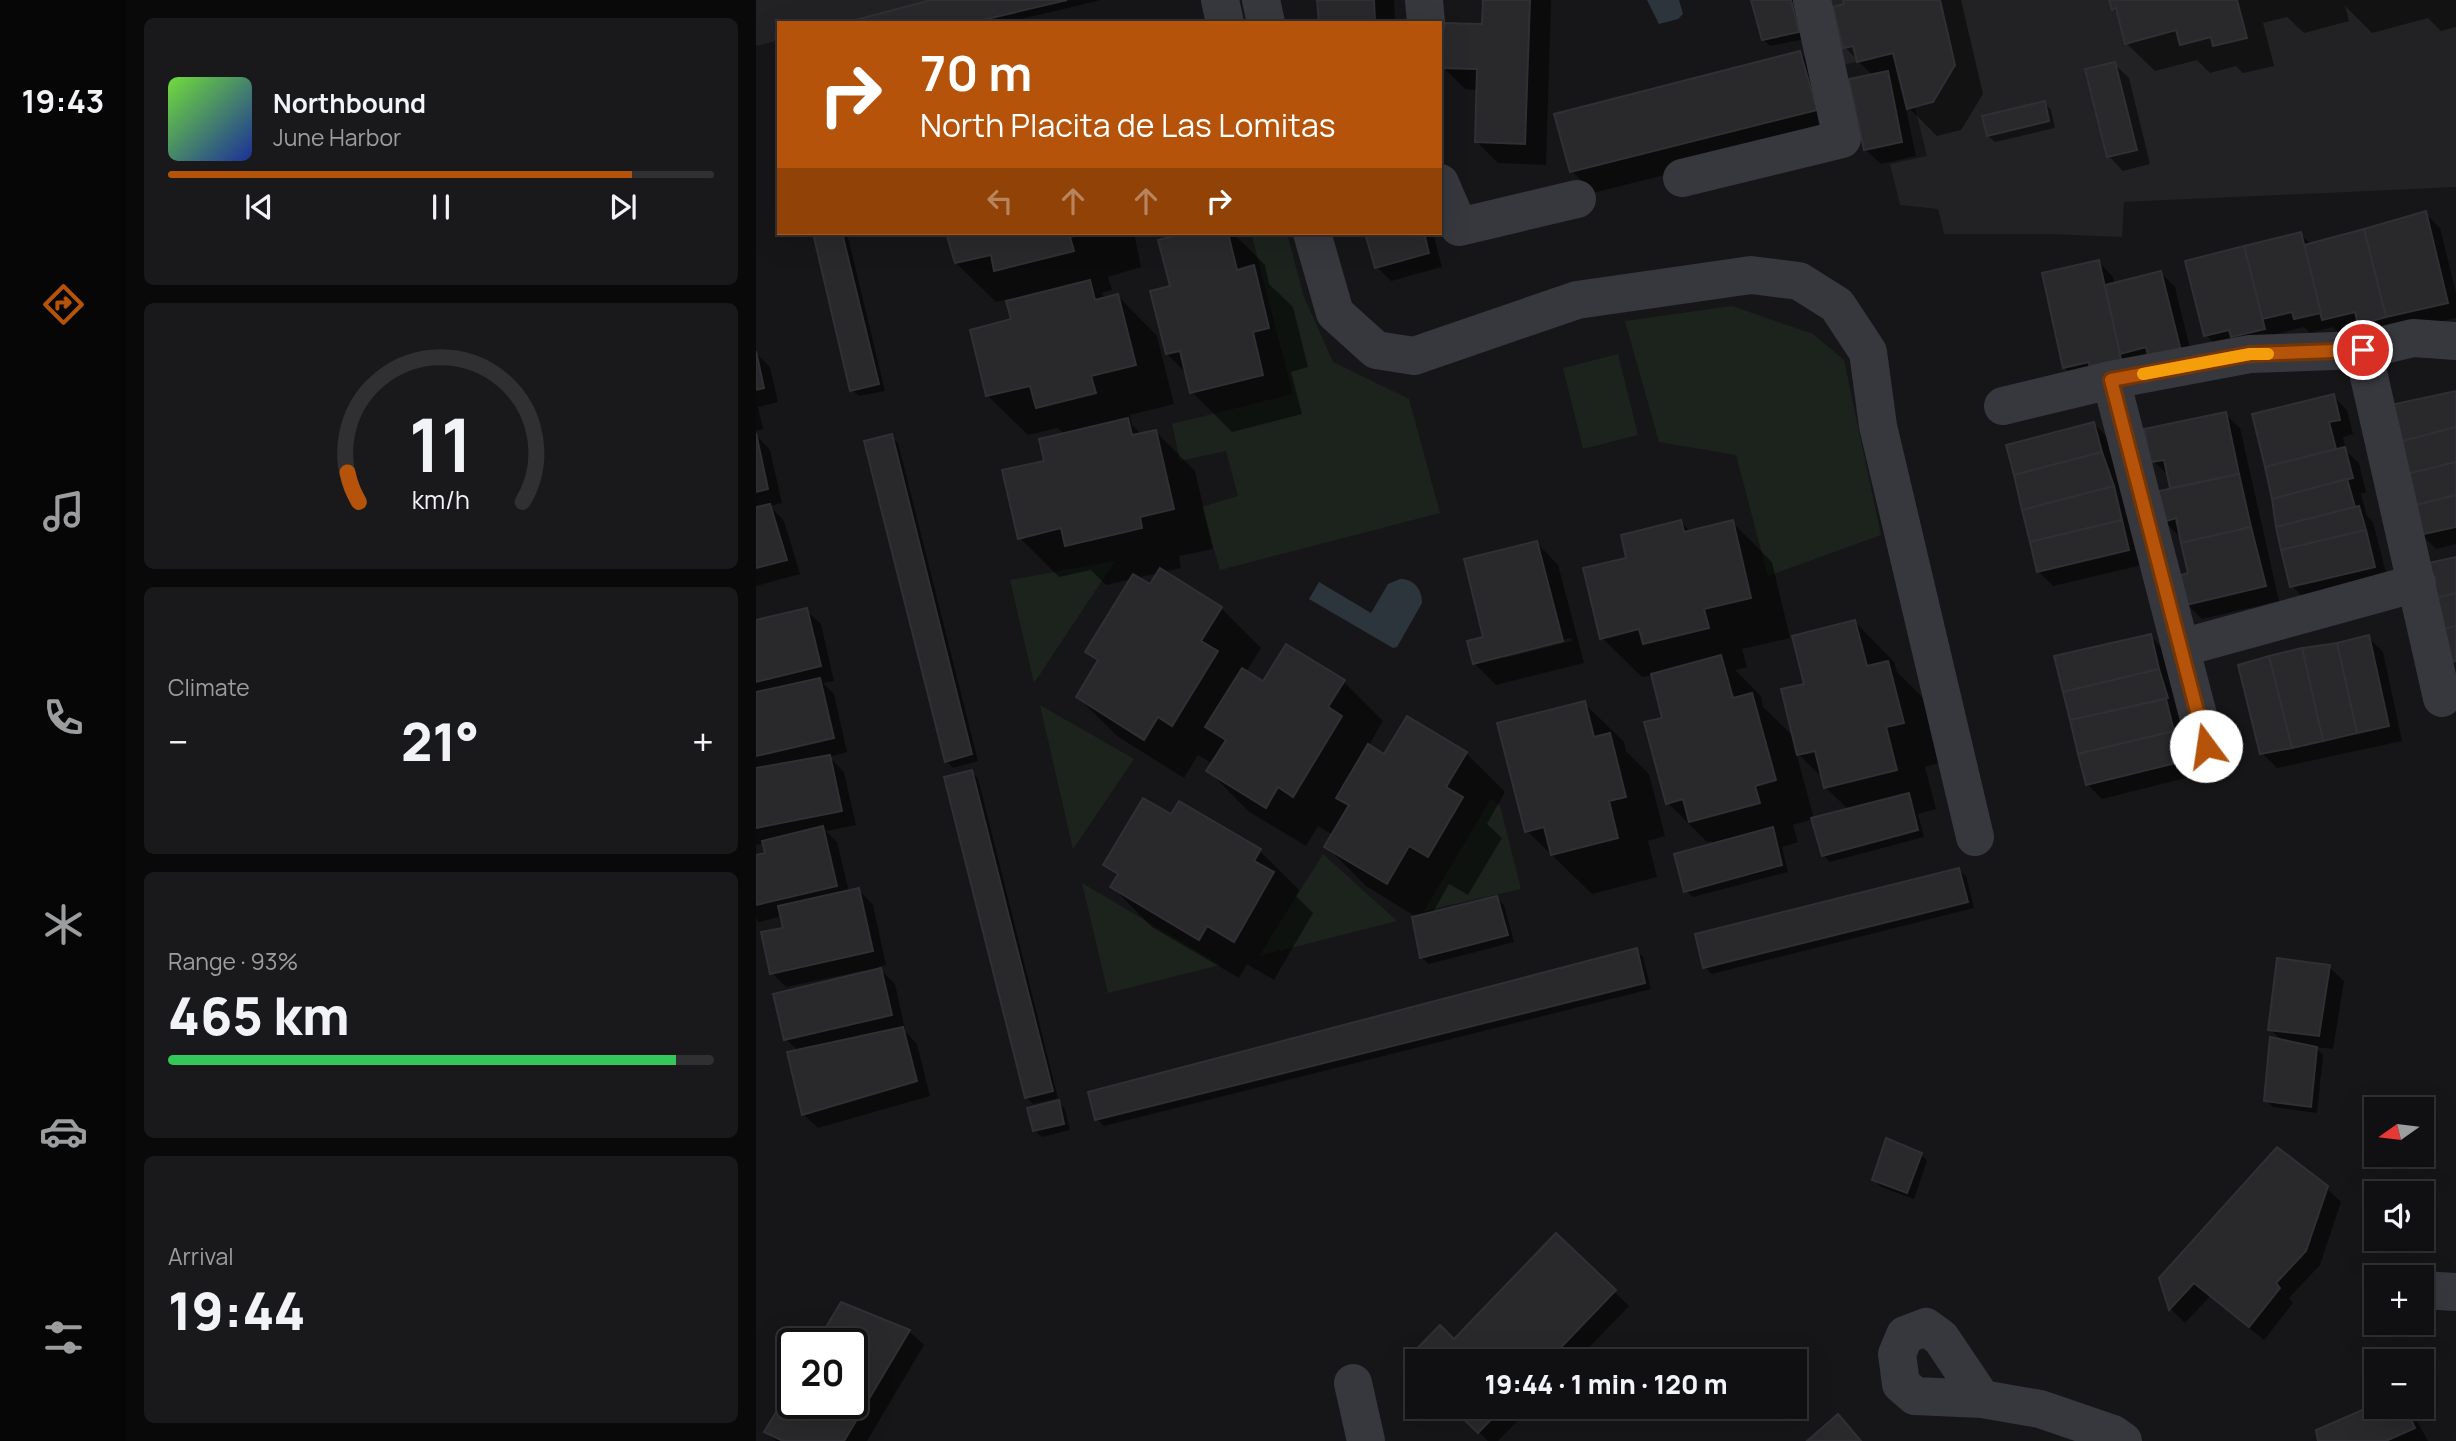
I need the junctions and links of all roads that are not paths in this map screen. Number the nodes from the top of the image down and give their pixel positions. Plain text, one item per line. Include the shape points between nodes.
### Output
1 (1220, 0) edge
2 (1261, 0) edge
3 (1424, 0) edge
4 (1812, 0) edge
5 (1225, 21) edge
6 (1266, 21) edge
7 (1426, 21) edge
8 (1682, 178) dead end
9 (1442, 188) edge
10 (1577, 199) dead end
11 (1313, 235) edge
12 (2456, 341) edge
13 (2363, 350) junction
14 (2111, 380) junction
15 (2003, 406) dead end
16 (2417, 583) junction
17 (2181, 648) junction
18 (2442, 698) dead end
19 (2206, 746) dead end
20 (1975, 837) dead end
21 (2434, 1291) edge
22 (2456, 1292) edge
23 (1353, 1383) dead end
24 (1982, 1399) dead end
25 (1366, 1441) edge
26 (2123, 1441) edge

1 - 5 lane
2 - 6 lane
3 - 7 lane
4 - 8 lane via 1842,139
9 - 10 lane via 1459,227
11 - 20 lane via 1335,313 1376,350 1414,356 1577,300 1751,275 1799,281 1836,305 1868,352 1878,426
12 - 13 lane via 2413,338
13 - 14 lane via 2250,354
13 - 16 lane
14 - 15 lane
14 - 17 lane
16 - 17 lane
16 - 18 lane
17 - 19 lane
21 - 22 lane
23 - 25 lane
24 - 26 lane via 2040,1409

